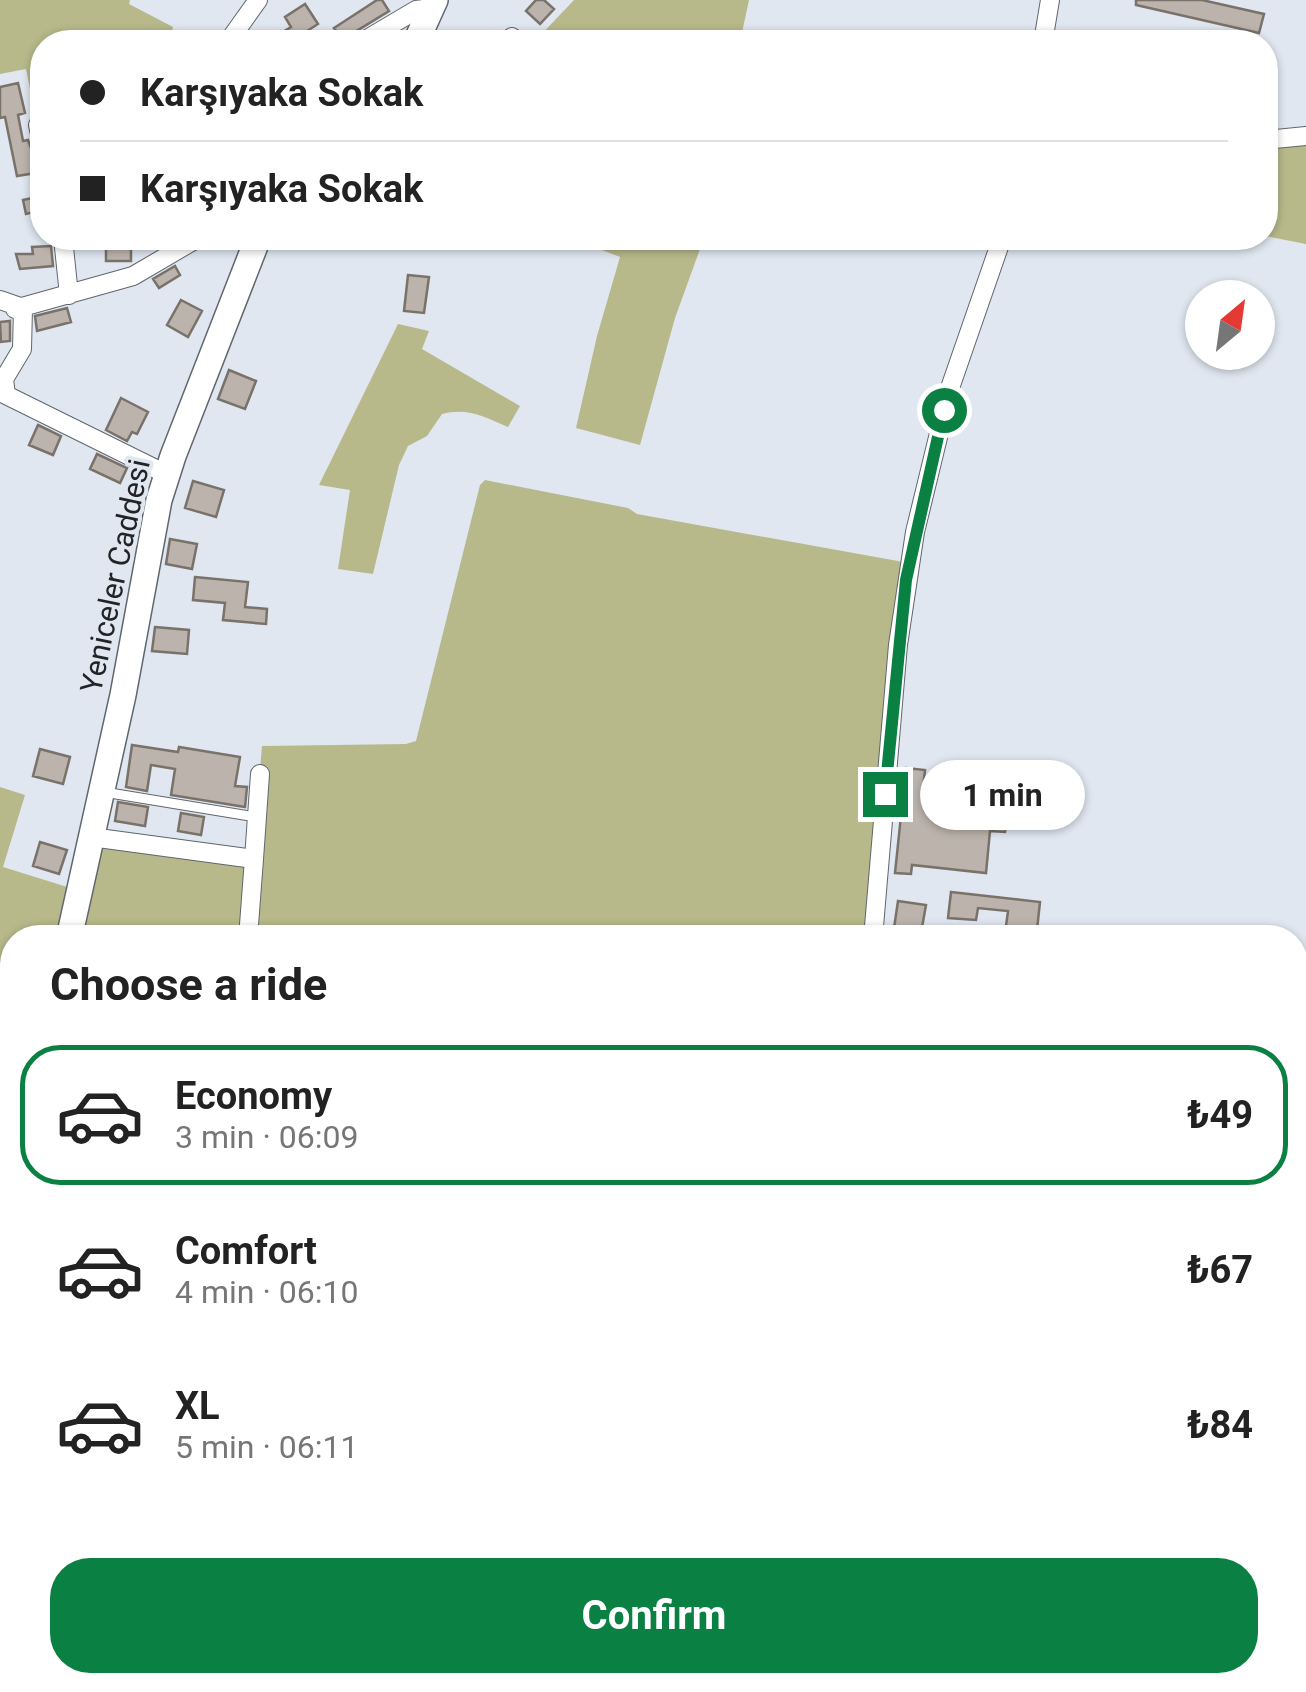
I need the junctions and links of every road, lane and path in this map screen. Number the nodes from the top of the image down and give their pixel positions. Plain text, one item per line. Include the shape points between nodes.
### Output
1 (258, 0) edge
2 (1050, 0) edge
3 (434, 4) edge
4 (237, 30) edge
5 (382, 30) edge
6 (422, 30) edge
7 (1045, 30) edge
8 (1306, 136) edge
9 (1278, 139) edge
10 (64, 250) edge
11 (177, 250) edge
12 (253, 250) edge
13 (998, 250) edge
14 (70, 295) junction
15 (0, 300) edge
16 (23, 308) junction
17 (0, 311) edge
18 (166, 474) junction
19 (260, 774) dead end
20 (101, 792) junction
21 (257, 817) junction
22 (91, 837) junction
23 (254, 858) junction
24 (73, 925) edge
25 (249, 925) edge
26 (877, 925) edge

1 - 4 street
2 - 7 street
3 - 5 street
3 - 6 street
8 - 9 street
10 - 14 street
11 - 14 street via 132,276
12 - 18 street, Yeniceler Caddesi
13 - 26 street via 950,388 915,532 898,645
14 - 16 street
15 - 16 street
16 - 17 street
16 - 18 street via 22,349 4,379 6,395
18 - 20 street, Yeniceler Caddesi
19 - 21 street
20 - 21 lane
20 - 22 street, Yeniceler Caddesi
21 - 23 street
22 - 23 street
22 - 24 street, Yeniceler Caddesi
23 - 25 street

